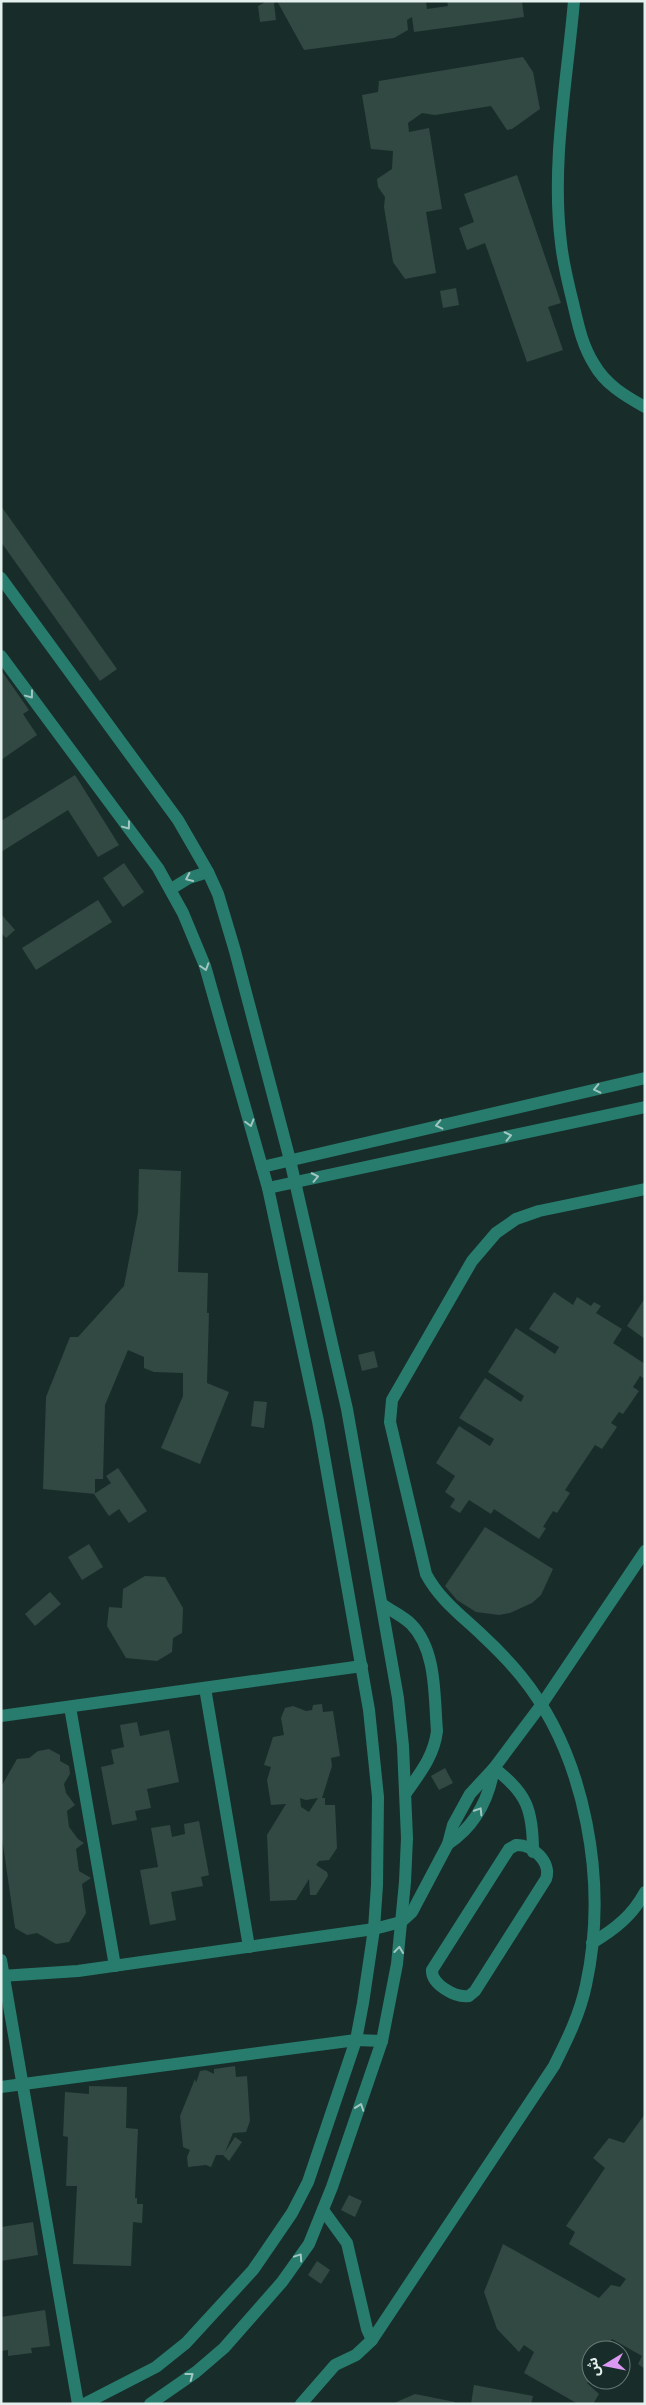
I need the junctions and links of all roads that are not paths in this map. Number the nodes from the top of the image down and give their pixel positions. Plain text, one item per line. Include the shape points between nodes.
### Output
1 (574, 1) edge
2 (645, 407) edge
3 (1, 578) edge
4 (1, 656) edge
5 (208, 872) junction
6 (171, 889) junction
7 (645, 1078) edge
8 (645, 1107) edge
9 (290, 1160) junction
10 (262, 1167) junction
11 (295, 1181) junction
12 (268, 1188) junction
13 (645, 1189) edge
14 (643, 1556) edge
15 (382, 1604) junction
16 (362, 1666) junction
17 (205, 1688) junction
18 (542, 1704) junction
19 (70, 1707) junction
20 (1, 1716) edge
21 (494, 1768) junction
22 (406, 1793) junction
23 (533, 1852) junction
24 (645, 1892) edge
25 (401, 1922) junction
26 (374, 1929) junction
27 (592, 1943) junction
28 (249, 1947) junction
29 (1, 1960) edge
30 (116, 1966) junction
31 (3, 1976) edge
32 (356, 2040) junction
33 (382, 2041) junction
34 (24, 2085) junction
35 (1, 2087) edge
36 (322, 2210) junction
37 (372, 2340) junction
38 (78, 2404) edge
39 (84, 2404) edge
40 (150, 2404) edge
41 (301, 2404) edge

1 - 2 street via 560,148 561,243 578,323 594,365 608,383
3 - 5 street via 178,820
4 -> 6 street
5 -> 6 street
5 - 9 street via 235,951
6 -> 10 street via 205,966
7 -> 9 street
11 -> 8 street
9 - 10 street
9 - 11 street
10 - 12 street
11 - 12 street
11 - 15 street via 347,1409
12 - 16 street via 318,1421
13 - 18 street via 539,1210 516,1219 496,1233 472,1261 392,1400 390,1422 426,1574 440,1595 503,1656
14 - 18 street
15 - 22 street via 398,1698
15 - 22 street via 418,1632 431,1668 436,1741 430,1758
16 - 17 street
16 - 26 street via 378,1797
17 - 19 street
17 - 28 street
18 - 21 street
18 - 27 street via 566,1756 585,1816 594,1879
19 - 20 street
19 - 30 street
21 - 23 street via 519,1789 526,1802 533,1829
21 - 25 street via 475,1786 456,1819 448,1844 417,1905
22 - 25 street via 406,1864
23 - 23 street via 524,1845 509,1849 434,1965 432,1975 437,1984 464,1997 475,1991 546,1879 545,1862
24 - 27 street via 625,1920
25 - 26 street
33 -> 25 street via 397,1964
26 - 28 street
26 - 32 street
27 - 37 street via 586,1986 576,2019 554,2066
28 - 30 street
29 - 31 street
30 - 31 street
31 - 34 street
32 - 33 street
32 - 34 street
32 - 39 street via 308,2182 274,2242 253,2270 186,2343 156,2367
36 -> 33 street
34 - 35 street
34 - 38 street
36 - 37 street via 347,2243
40 -> 36 street via 196,2372 249,2322 309,2244
37 - 41 street via 356,2355 335,2365

